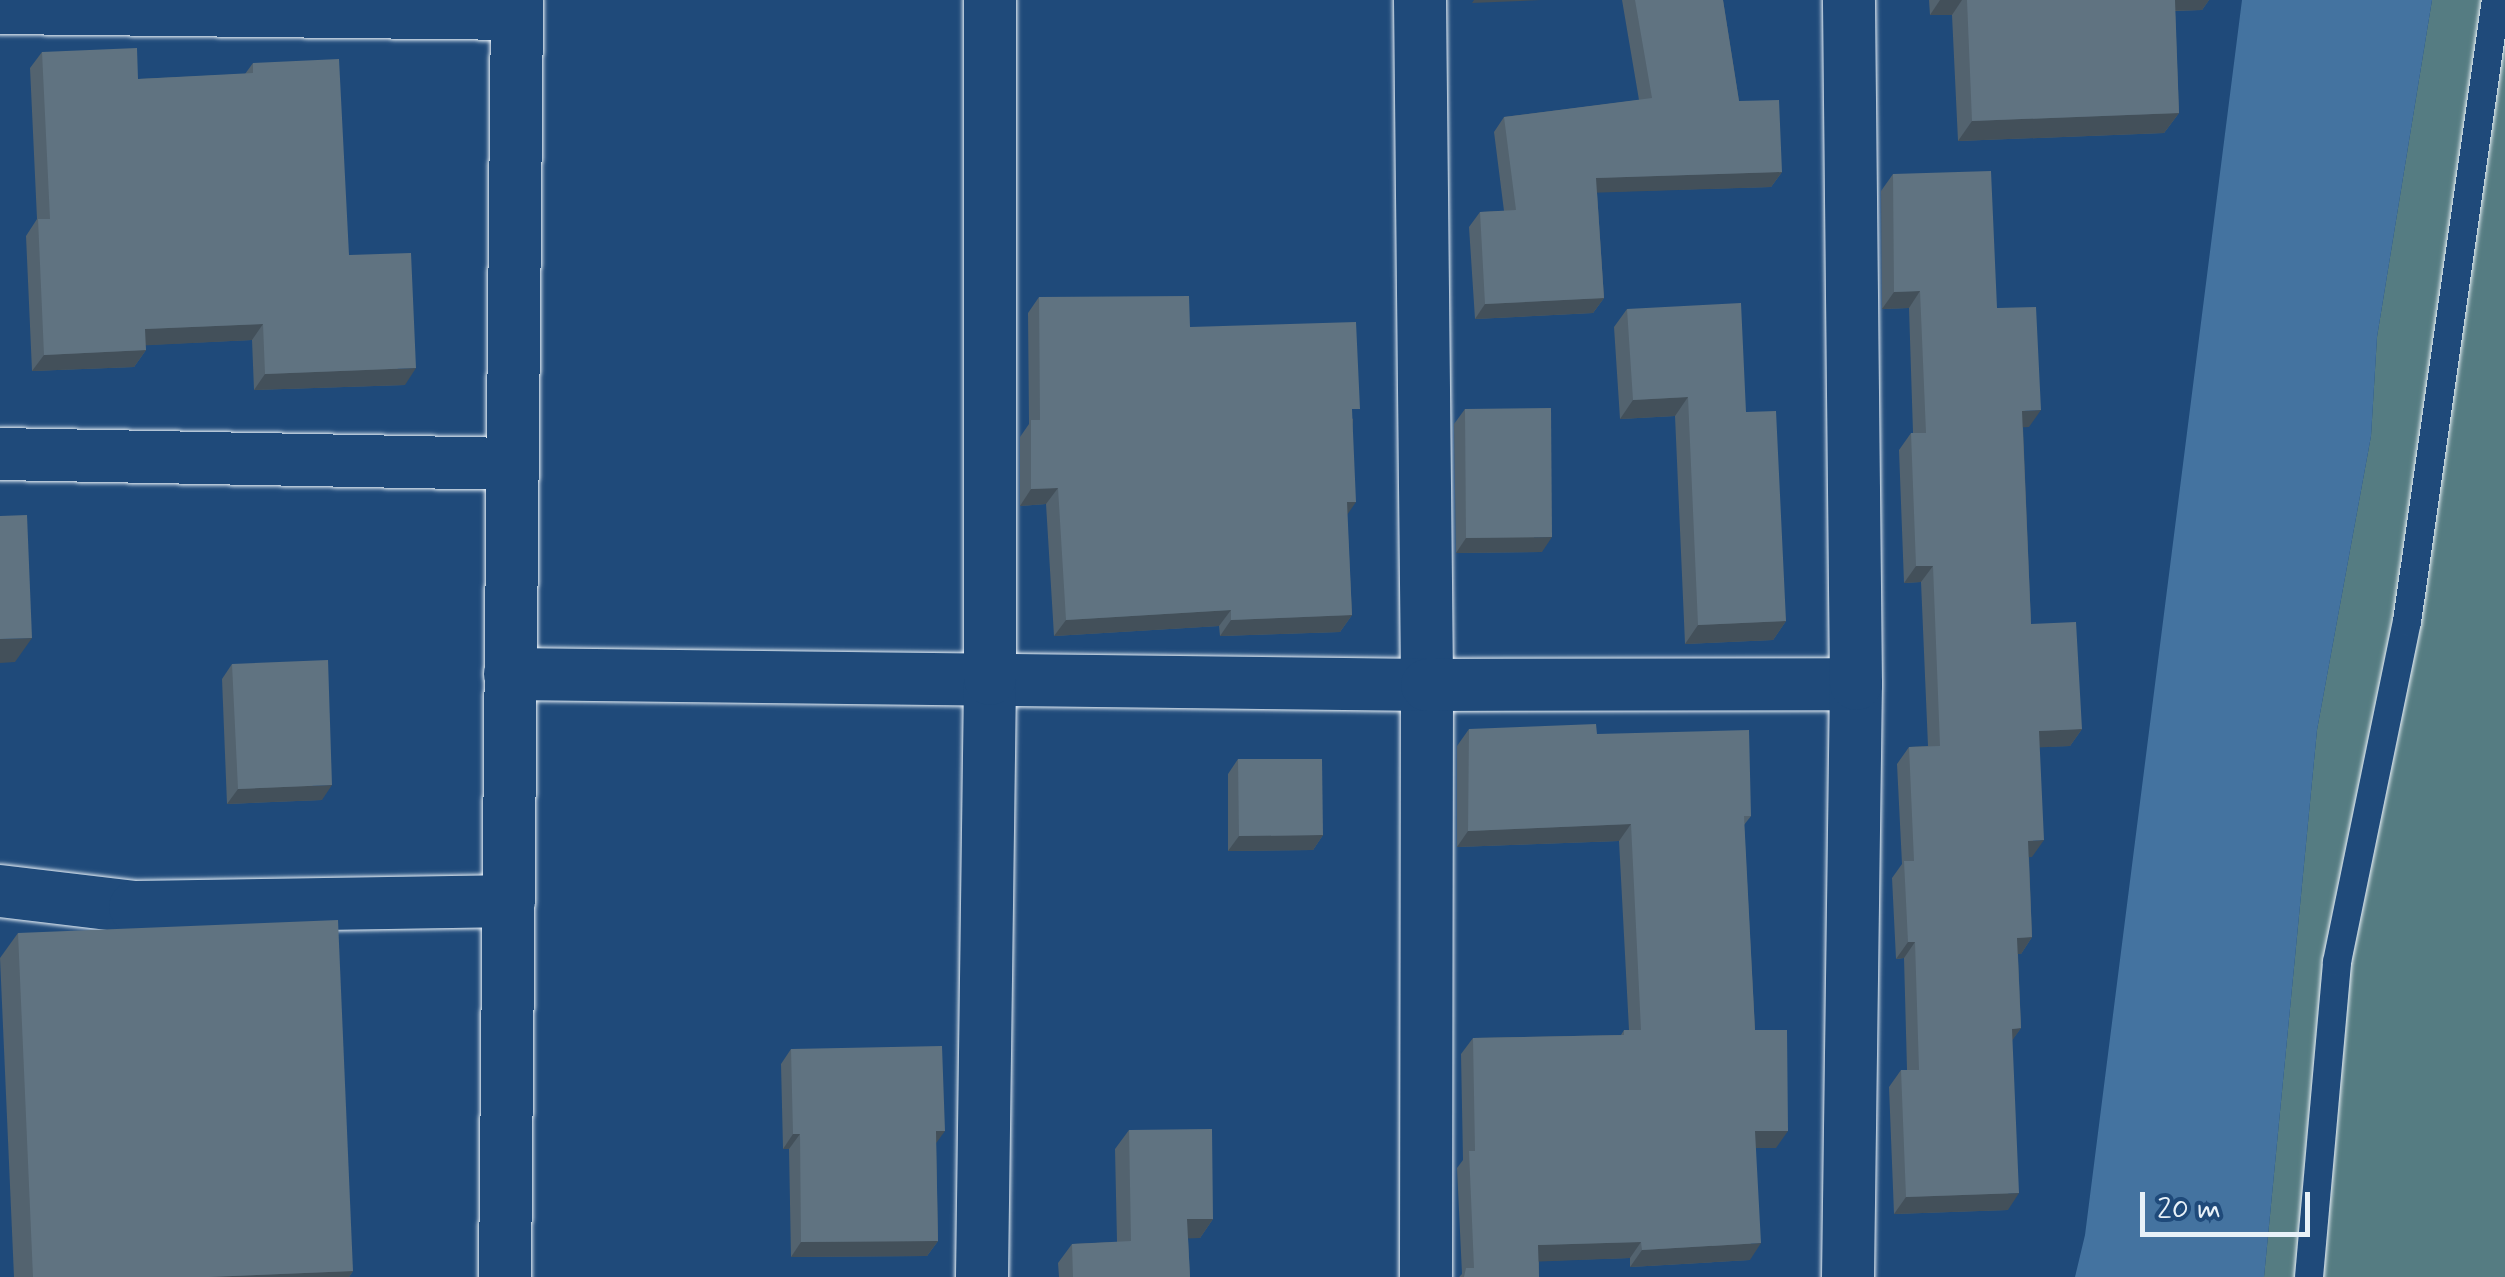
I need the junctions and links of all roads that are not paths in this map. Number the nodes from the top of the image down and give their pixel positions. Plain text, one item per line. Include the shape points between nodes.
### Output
1 (990, 0) edge
2 (1420, 0) edge
3 (1849, 0) edge
4 (2496, 0) edge
5 (517, 7) edge
6 (0, 8) edge
7 (0, 454) edge
8 (513, 464) junction
9 (510, 674) junction
10 (990, 679) junction
11 (1856, 684) junction
12 (1427, 686) junction
13 (0, 892) edge
14 (509, 901) junction
15 (505, 1277) edge
16 (982, 1277) edge
17 (1426, 1277) edge
18 (1848, 1277) edge
19 (2309, 1277) edge

1 - 10 street
2 - 12 street
3 - 11 street
4 - 19 lane via 2408,622 2336,962
5 - 6 street
5 - 8 street
7 - 8 street
8 - 9 street
9 - 10 street
9 - 14 street
10 - 12 street
10 - 16 street
11 - 12 street
11 - 18 street
12 - 17 street
13 - 14 street via 136,907
14 - 15 street

